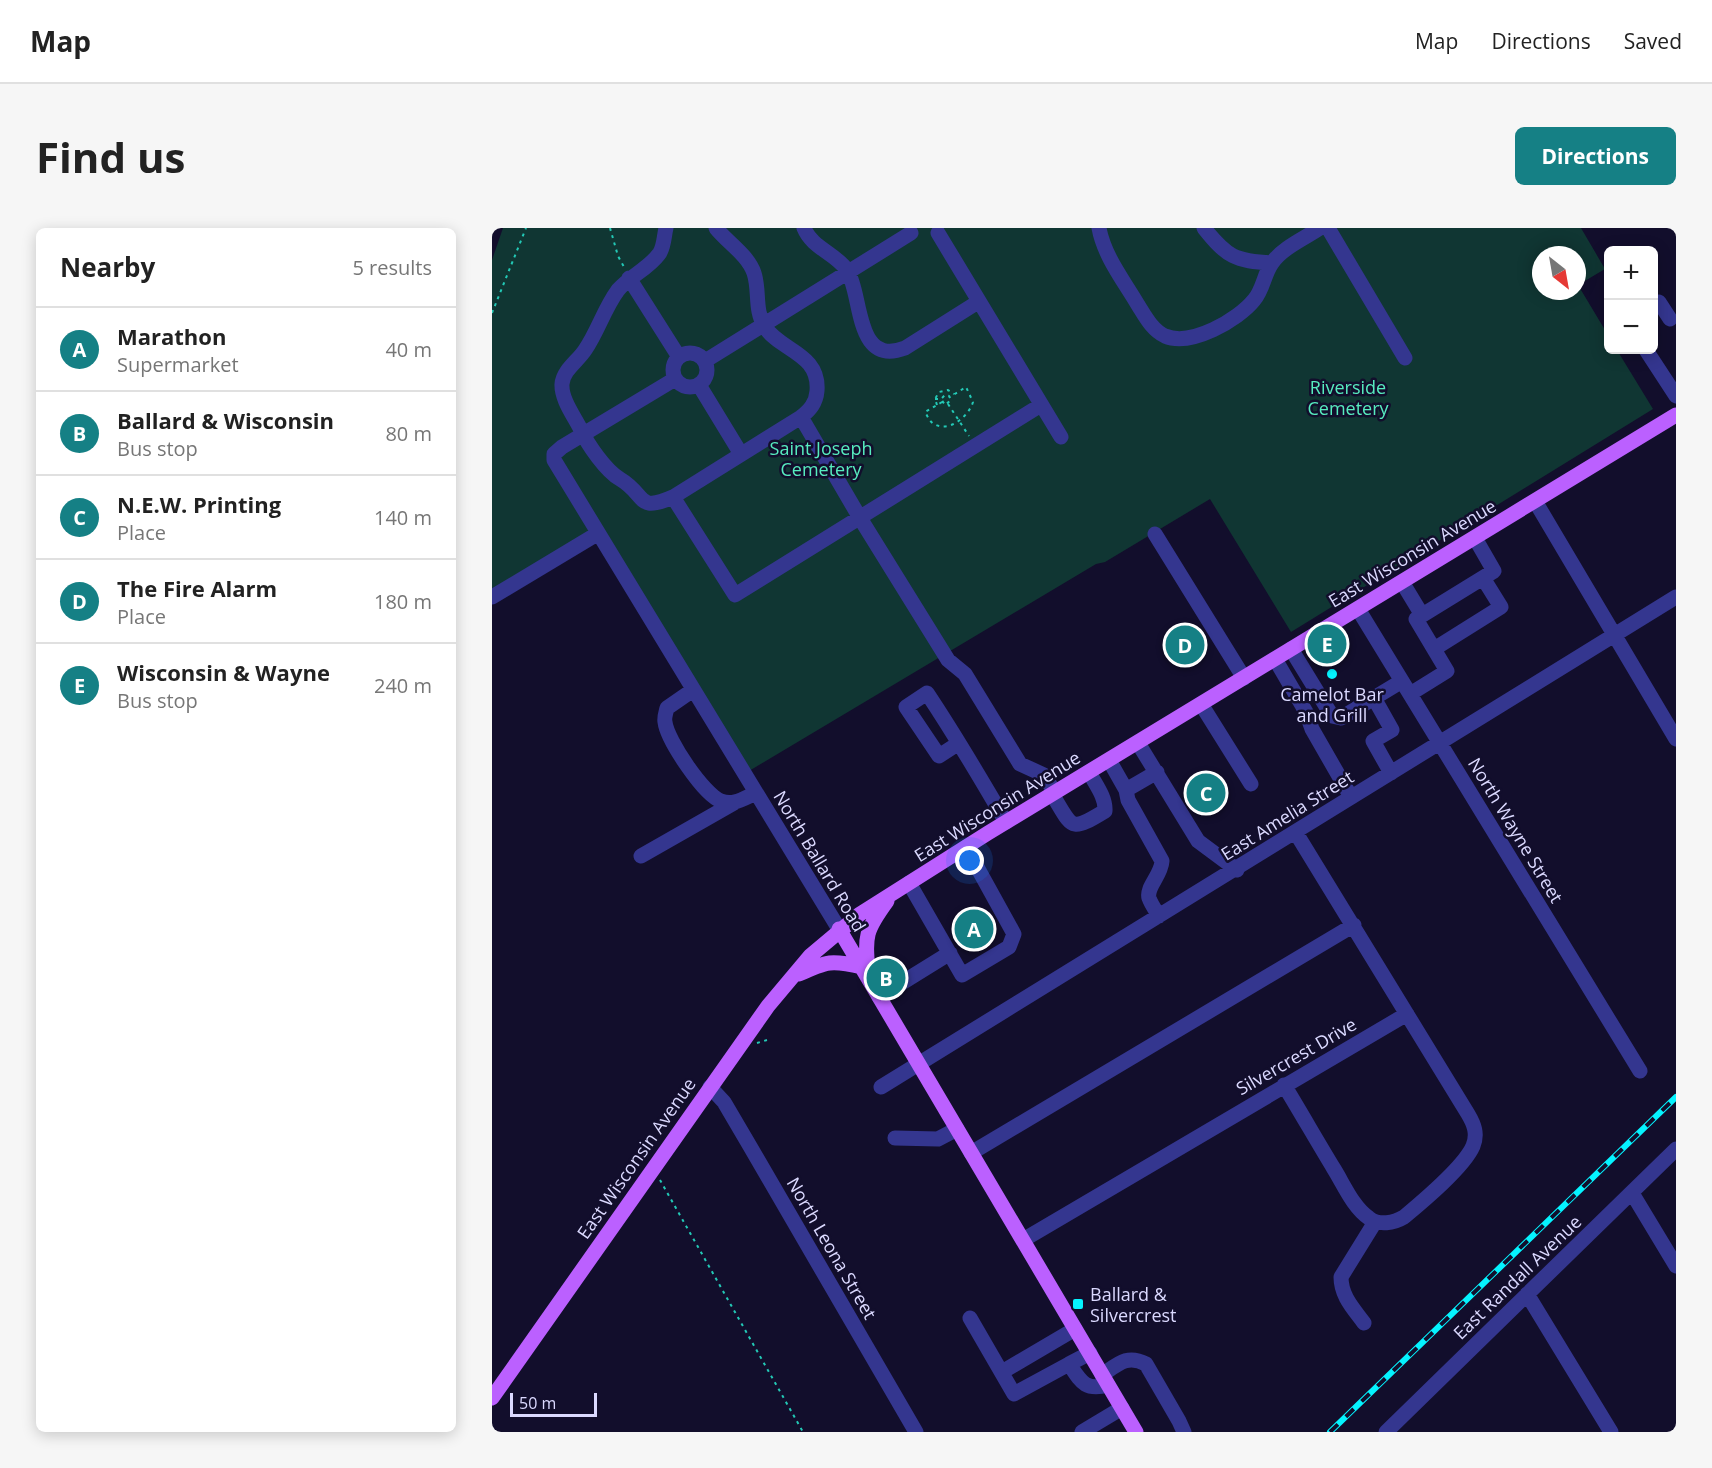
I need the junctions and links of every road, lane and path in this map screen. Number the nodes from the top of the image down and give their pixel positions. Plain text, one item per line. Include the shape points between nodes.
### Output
1 (525, 228) edge
2 (610, 228) edge
3 (666, 228) edge
4 (716, 228) edge
5 (804, 228) edge
6 (1099, 228) edge
7 (1204, 228) edge
8 (1320, 228) edge
9 (1328, 228) edge
10 (911, 230) edge
11 (940, 230) edge
12 (1272, 263) junction
13 (848, 271) junction
14 (629, 278) junction
15 (978, 302) junction
16 (1658, 302) edge
17 (492, 313) edge
18 (1674, 321) edge
19 (763, 325) junction
20 (1649, 354) edge
21 (679, 357) junction
22 (1405, 358) dead end
23 (705, 361) junction
24 (675, 379) junction
25 (699, 385) junction
26 (948, 390) junction
27 (954, 394) junction
28 (948, 396) junction
29 (1676, 396) edge
30 (935, 399) junction
31 (941, 401) junction
32 (948, 404) junction
33 (937, 405) junction
34 (1041, 405) junction
35 (1676, 415) edge
36 (801, 417) junction
37 (959, 421) junction
38 (583, 435) junction
39 (1061, 437) dead end
40 (975, 446) junction
41 (741, 454) junction
42 (673, 497) junction
43 (1535, 501) junction
44 (860, 518) junction
45 (596, 532) junction
46 (1155, 534) dead end
47 (1475, 538) junction
48 (1483, 578) junction
49 (1402, 582) junction
50 (492, 597) edge
51 (1676, 597) edge
52 (1358, 609) junction
53 (1422, 615) junction
54 (1613, 635) junction
55 (1291, 649) junction
56 (1434, 649) junction
57 (1275, 659) junction
58 (1244, 678) junction
59 (1406, 687) junction
60 (693, 690) junction
61 (1374, 698) junction
62 (1201, 704) junction
63 (1676, 739) edge
64 (1138, 742) junction
65 (1439, 742) junction
66 (959, 743) dead end
67 (1109, 760) junction
68 (1089, 772) junction
69 (1157, 772) junction
70 (1391, 773) junction
71 (1251, 784) dead end
72 (1125, 790) junction
73 (756, 793) junction
74 (1054, 794) junction
75 (1351, 797) junction
76 (734, 803) junction
77 (1006, 822) junction
78 (1296, 833) junction
79 (966, 847) junction
80 (641, 856) dead end
81 (1237, 870) junction
82 (909, 883) junction
83 (893, 892) junction
84 (1159, 916) junction
85 (1353, 924) junction
86 (839, 929) junction
87 (950, 953) junction
88 (865, 973) junction
89 (791, 978) junction
90 (879, 997) junction
91 (1407, 1014) junction
92 (918, 1064) junction
93 (1640, 1071) dead end
94 (1284, 1085) junction
95 (710, 1087) junction
96 (881, 1087) dead end
97 (957, 1129) junction
98 (895, 1138) dead end
99 (1676, 1149) edge
100 (971, 1153) junction
101 (654, 1169) junction
102 (1632, 1193) junction
103 (1376, 1222) junction
104 (1023, 1240) junction
105 (1676, 1266) edge
106 (1527, 1294) junction
107 (970, 1318) dead end
108 (1364, 1323) dead end
109 (1075, 1329) junction
110 (1089, 1353) junction
111 (1069, 1364) junction
112 (1002, 1372) junction
113 (1105, 1380) junction
114 (492, 1398) edge
115 (1122, 1408) junction
116 (803, 1432) edge
117 (916, 1432) edge
118 (1082, 1432) edge
119 (1136, 1432) edge
120 (1184, 1432) edge
121 (1386, 1432) edge
122 (1611, 1432) edge

1 - 17 path
2 - 14 path
3 - 14 street via 660,253
4 - 19 street via 754,272
5 - 13 street via 816,245
6 - 12 street via 1107,252 1145,316 1165,336 1179,339 1209,332 1245,310 1256,298
7 - 12 street via 1220,249 1237,259
8 - 12 street
9 - 22 street
10 - 11 street via 917,235
10 - 13 street
11 - 15 street
13 - 15 street via 864,331 886,352 905,348
13 - 19 street
14 - 21 street
14 - 38 street via 599,321 586,350 563,379 563,393
15 - 34 street
16 - 18 street
19 - 23 street
19 - 36 street via 774,338 803,357 816,377 815,400
20 - 29 street
21 - 23 street via 690,353
21 - 24 street via 673,368
23 - 25 street via 706,377
24 - 25 street via 683,386
24 - 38 street
25 - 41 street
26 - 27 path
26 - 28 path
26 - 30 path via 939,392
27 - 28 path
27 - 37 path via 966,387 973,402 970,412
28 - 31 path via 942,396
28 - 32 path
30 - 31 path
30 - 33 path
31 - 32 path
31 - 33 path
32 - 37 path
33 - 37 path via 925,412 932,423 948,426
34 - 39 street
34 - 40 street
35 - 43 main road, East Wisconsin Avenue
36 - 41 street
36 - 44 street
37 - 40 path
38 - 42 street via 609,470 645,502 656,504
38 - 45 street, North Ballard Road via 554,454 554,460
40 - 44 street
41 - 42 street
42 - 44 street via 735,595
43 - 47 main road, East Wisconsin Avenue
43 - 54 street
44 - 74 street via 948,660 965,674 1020,764 1044,775
45 - 50 street
45 - 60 street, North Ballard Road
46 - 58 street
47 - 48 street via 1494,571
47 - 49 main road, East Wisconsin Avenue
48 - 53 street
48 - 56 street via 1501,607
49 - 52 main road, East Wisconsin Avenue
49 - 53 street
51 - 54 street, East Amelia Street
52 - 55 main road, East Wisconsin Avenue
52 - 59 street, North Wayne Street
53 - 56 street via 1416,619
54 - 63 street
54 - 65 street, East Amelia Street
55 - 57 main road, East Wisconsin Avenue
55 - 61 street via 1332,716 1341,718
56 - 59 street via 1447,671
57 - 58 main road, East Wisconsin Avenue
57 - 75 street
58 - 62 main road, East Wisconsin Avenue
59 - 61 street
59 - 65 street, North Wayne Street
60 - 73 street, North Ballard Road
60 - 76 street via 667,708 665,721 686,765 703,787 720,801
61 - 70 street via 1392,730 1373,741
62 - 64 main road, East Wisconsin Avenue
62 - 71 street
64 - 67 main road, East Wisconsin Avenue
64 - 69 street
65 - 70 street, East Amelia Street
65 - 93 street, North Wayne Street
66 - 77 street
67 - 68 main road, East Wisconsin Avenue
67 - 72 street
68 - 74 main road, East Wisconsin Avenue
68 - 74 street via 1105,811 1075,826
69 - 72 street
69 - 81 street via 1198,840
70 - 75 street, East Amelia Street
72 - 84 street via 1162,861 1148,896
73 - 76 street
73 - 86 street, North Ballard Road
74 - 77 main road, East Wisconsin Avenue
75 - 78 street, East Amelia Street
76 - 80 street
77 - 79 main road, East Wisconsin Avenue
78 - 81 street, East Amelia Street
78 - 85 street
79 - 82 main road, East Wisconsin Avenue
79 - 87 street via 1014,934 1010,947 962,975
81 - 84 street, East Amelia Street
82 - 83 main road, East Wisconsin Avenue
82 - 87 street
83 - 86 main road, East Wisconsin Avenue
83 - 88 main road via 866,935
84 - 92 street, East Amelia Street
85 - 91 street
85 - 100 street
86 - 88 main road, North Ballard Road
86 - 89 main road, East Wisconsin Avenue
87 - 90 street
88 - 89 main road via 840,962 824,962
88 - 90 main road, North Ballard Road
89 - 95 main road, East Wisconsin Avenue
90 - 92 main road, North Ballard Road
91 - 94 street, Silvercrest Drive
91 - 103 street via 1468,1114 1475,1135 1467,1156 1415,1207 1397,1221
92 - 96 street, East Amelia Street
92 - 97 main road, North Ballard Road
94 - 103 street via 1352,1199
94 - 104 street, Silvercrest Drive
95 - 101 main road, East Wisconsin Avenue
95 - 117 street, North Leona Street via 729,1109
97 - 98 street via 938,1139
97 - 100 main road, North Ballard Road
99 - 102 street, East Randall Avenue
100 - 104 main road, North Ballard Road
101 - 114 main road, East Wisconsin Avenue
101 - 116 path
102 - 105 street
102 - 106 street, East Randall Avenue
103 - 108 street via 1341,1277 1341,1288
104 - 109 main road, North Ballard Road
106 - 121 street, East Randall Avenue
106 - 122 street
107 - 112 street
109 - 110 main road, North Ballard Road
109 - 112 street
110 - 111 street
110 - 113 main road, North Ballard Road
111 - 112 street via 1014,1394
111 - 113 street via 1086,1386 1098,1388
113 - 115 main road, North Ballard Road
113 - 120 street via 1124,1361 1136,1359 1146,1364
115 - 118 street
115 - 119 main road, North Ballard Road

